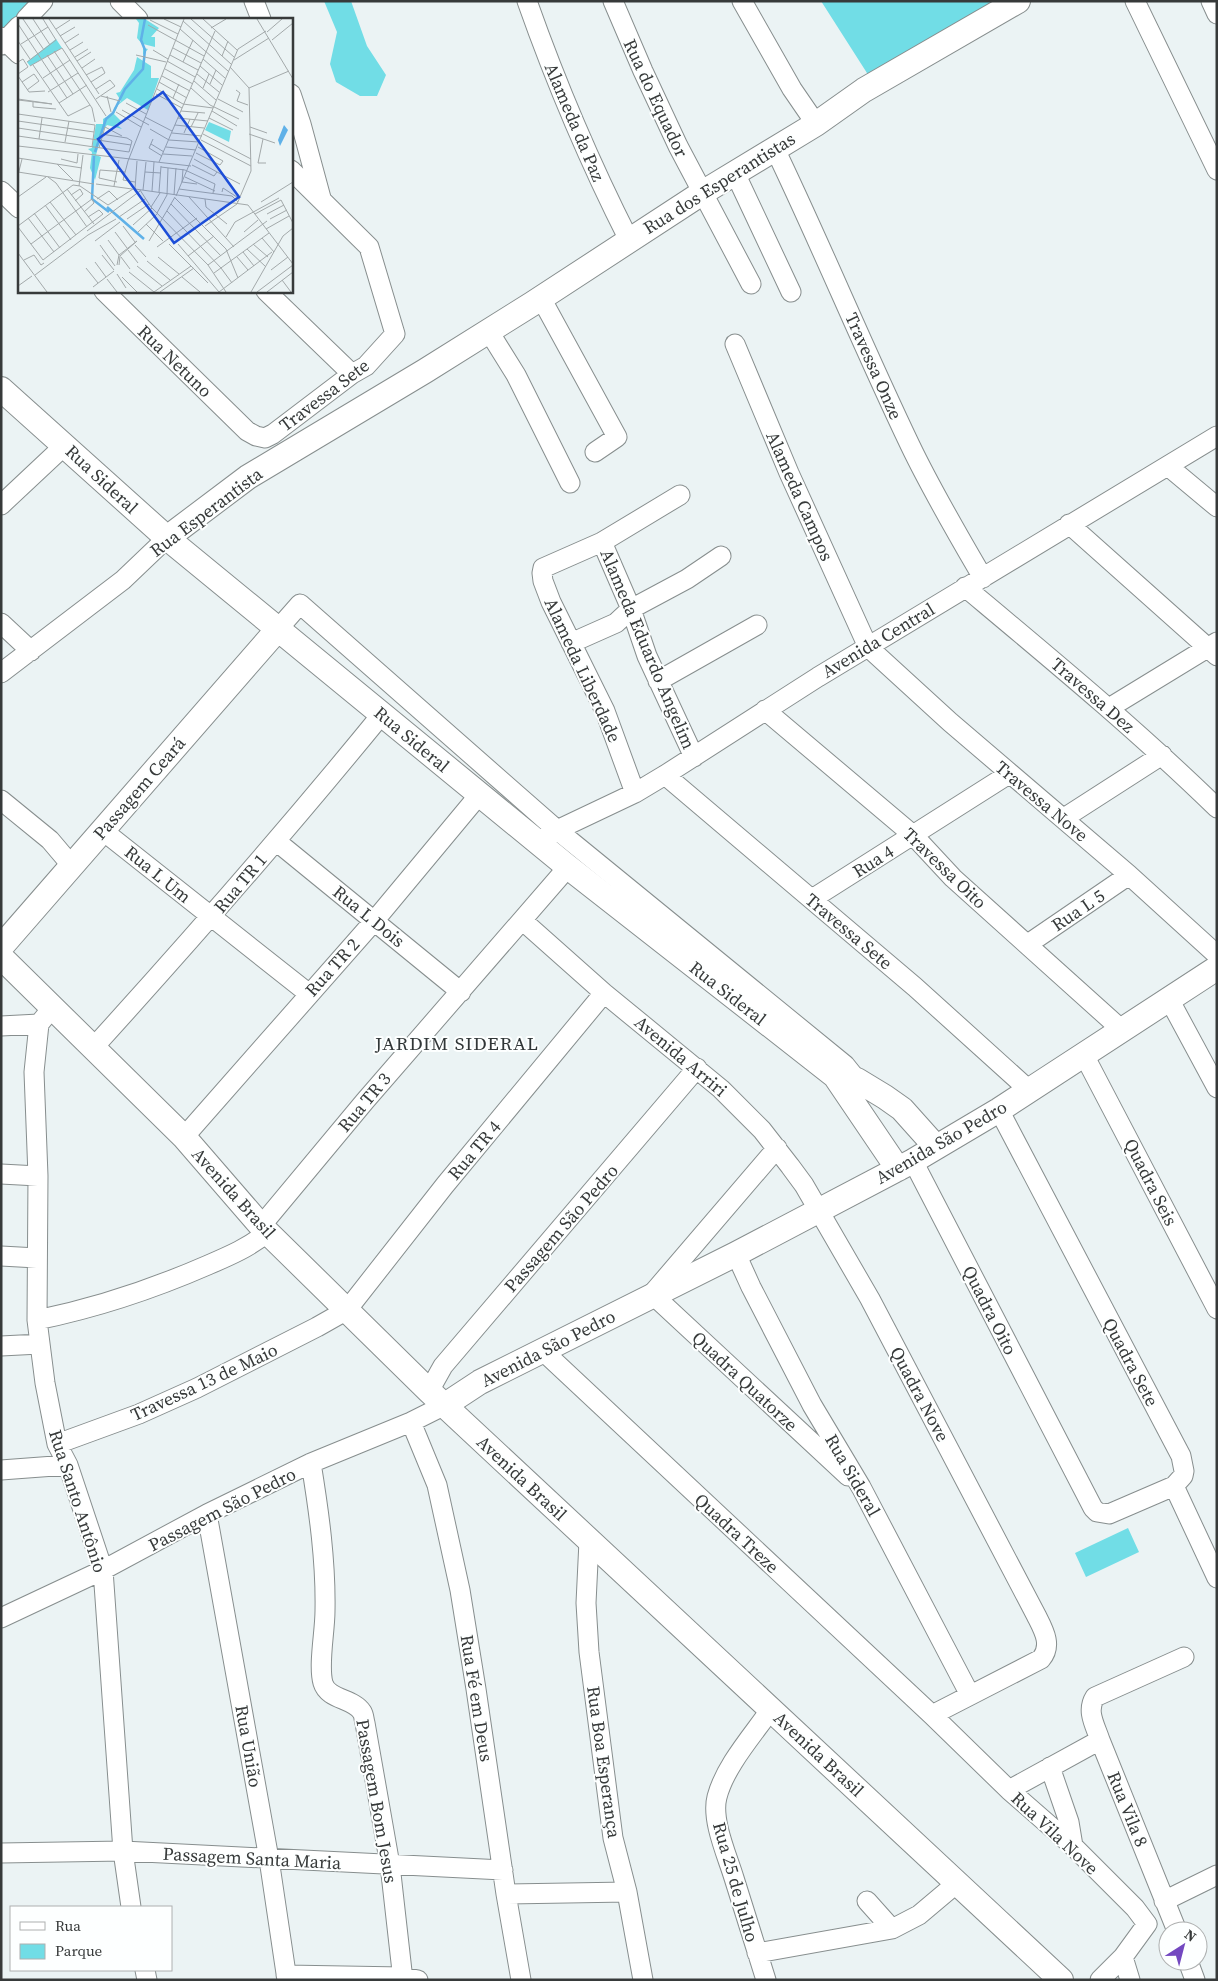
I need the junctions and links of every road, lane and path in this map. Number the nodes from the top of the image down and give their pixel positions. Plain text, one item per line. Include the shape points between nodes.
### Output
1 (43, 1) edge
2 (120, 1) edge
3 (254, 1) edge
4 (527, 1) edge
5 (613, 1) edge
6 (742, 1) edge
7 (1018, 1) edge
8 (1135, 1) edge
9 (1211, 1) edge
10 (1217, 14) edge
11 (27, 18) edge
12 (137, 18) edge
13 (261, 18) edge
14 (18, 27) edge
15 (3, 41) edge
16 (18, 53) edge
17 (292, 97) edge
18 (816, 124) junction
19 (775, 149) junction
20 (1217, 170) edge
21 (292, 171) edge
22 (735, 173) junction
23 (1, 190) edge
24 (702, 193) junction
25 (321, 199) junction
26 (18, 207) edge
27 (629, 240) junction
28 (751, 284) dead end
29 (105, 292) edge
30 (267, 292) edge
31 (791, 292) dead end
32 (541, 298) junction
33 (488, 330) junction
34 (735, 344) dead end
35 (425, 371) joint
36 (352, 374) junction
37 (1, 389) edge
38 (246, 431) joint
39 (1217, 436) edge
40 (65, 445) junction
41 (595, 452) dead end
42 (1169, 467) junction
43 (570, 483) dead end
44 (680, 495) dead end
45 (1, 505) edge
46 (1217, 507) edge
47 (1069, 524) junction
48 (167, 538) junction
49 (602, 542) junction
50 (721, 556) dead end
51 (983, 578) junction
52 (965, 587) junction
53 (631, 609) junction
54 (1, 623) edge
55 (757, 625) dead end
56 (278, 629) junction
57 (571, 643) junction
58 (868, 648) junction
59 (1214, 649) edge
60 (31, 651) junction
61 (1, 673) edge
62 (658, 680) junction
63 (1109, 708) junction
64 (766, 710) junction
65 (382, 714) junction
66 (1162, 755) junction
67 (694, 757) junction
68 (1010, 774) junction
69 (665, 775) junction
70 (635, 793) junction
71 (479, 795) junction
72 (1, 800) edge
73 (1217, 808) edge
74 (1064, 818) junction
75 (102, 830) junction
76 (913, 835) junction
77 (547, 836) junction
78 (276, 841) junction
79 (72, 866) junction
80 (568, 867) junction
81 (1129, 876) junction
82 (812, 899) junction
83 (211, 917) junction
84 (375, 920) junction
85 (522, 921) junction
86 (1028, 944) junction
87 (1, 947) edge
88 (1217, 956) edge
89 (1, 957) edge
90 (1217, 968) edge
91 (460, 992) junction
92 (308, 993) junction
93 (604, 993) junction
94 (1169, 999) junction
95 (46, 1016) junction
96 (1, 1026) edge
97 (1122, 1030) junction
98 (93, 1048) junction
99 (1084, 1055) junction
100 (697, 1068) junction
101 (846, 1078) junction
102 (1217, 1088) edge
103 (1029, 1090) junction
104 (999, 1110) junction
105 (184, 1137) junction
106 (936, 1147) junction
107 (777, 1148) junction
108 (905, 1165) junction
109 (1, 1174) edge
110 (38, 1176) junction
111 (818, 1210) junction
112 (264, 1229) junction
113 (736, 1254) junction
114 (1, 1256) edge
115 (37, 1258) junction
116 (652, 1294) junction
117 (347, 1310) junction
118 (1217, 1310) edge
119 (37, 1320) junction
120 (40, 1344) junction
121 (1, 1346) edge
122 (542, 1350) junction
123 (437, 1398) junction
124 (411, 1422) junction
125 (57, 1444) junction
126 (311, 1463) junction
127 (68, 1465) junction
128 (1, 1470) edge
129 (861, 1486) junction
130 (1174, 1486) junction
131 (207, 1514) junction
132 (589, 1541) junction
133 (103, 1570) junction
134 (1217, 1578) edge
135 (1, 1618) edge
136 (1184, 1657) dead end
137 (970, 1695) junction
138 (771, 1709) junction
139 (932, 1715) junction
140 (1100, 1740) junction
141 (1050, 1767) junction
142 (1009, 1790) junction
143 (1073, 1846) junction
144 (122, 1851) junction
145 (1, 1853) edge
146 (269, 1859) junction
147 (390, 1865) junction
148 (503, 1870) junction
149 (1217, 1876) edge
150 (957, 1883) junction
151 (627, 1892) junction
152 (506, 1894) junction
153 (867, 1900) dead end
154 (131, 1906) edge
155 (1170, 1915) edge
156 (1147, 1924) junction
157 (892, 1929) junction
158 (757, 1953) junction
159 (1122, 1958) junction
160 (286, 1977) edge
161 (408, 1979) edge
162 (521, 1980) edge
163 (643, 1980) edge
164 (766, 1980) edge
165 (1061, 1980) edge
166 (1100, 1980) edge
167 (1130, 1980) edge

1 - 11 street
2 - 12 street
3 - 13 street
4 - 27 street, Alameda da Paz via 562,94
5 - 24 street, Rua do Equador
6 - 18 street via 787,81
7 - 18 main road, Rua dos Esperantistas via 864,90
8 - 20 street
9 - 10 street
14 - 15 street
15 - 16 street
17 - 25 street
18 - 19 main road, Rua dos Esperantistas
19 - 22 main road, Rua dos Esperantistas
19 - 51 street, Travessa Onze via 911,447
21 - 25 street
22 - 24 main road, Rua dos Esperantistas
22 - 31 street
23 - 26 street
24 - 27 main road, Rua dos Esperantistas
24 - 28 street
25 - 36 street, Travessa Sete via 369,247 395,334 366,366
27 - 32 main road, Rua dos Esperantistas
29 - 38 street, Rua Netuno
30 - 36 street
32 - 33 main road, Rua dos Esperantistas
32 - 41 street via 617,437
33 - 35 main road, Rua dos Esperantistas
33 - 43 street via 516,374
34 - 58 street, Alameda Campos
35 - 48 main road, Rua Esperantista via 248,477
36 - 38 street, Travessa Sete via 265,438
37 - 40 main road, Rua Sideral
39 - 42 street, Avenida Central
40 - 45 street
40 - 48 main road, Rua Sideral
42 - 46 street
42 - 47 street, Avenida Central
44 - 49 street
47 - 51 street, Avenida Central
47 - 59 street
48 - 56 main road, Rua Sideral
48 - 60 street, Rua Esperantista via 122,580
49 - 53 street, Alameda Eduardo Angelim
49 - 57 street, Alameda Liberdade via 544,568 542,573 551,602
50 - 53 street via 687,579
51 - 52 street, Avenida Central
52 - 58 street, Avenida Central
52 - 63 street, Travessa Dez
53 - 57 street via 616,623
53 - 62 street, Alameda Eduardo Angelim
54 - 60 street
55 - 62 street
56 - 65 main road, Rua Sideral
56 - 75 main road, Passagem Ceará
56 - 77 street via 300,604
57 - 70 street, Alameda Liberdade via 605,711
58 - 64 street, Avenida Central
58 - 68 street, Travessa Nove
59 - 63 street
60 - 61 street, Rua Esperantista
62 - 67 street, Alameda Eduardo Angelim
63 - 66 street, Travessa Dez
64 - 67 street, Avenida Central
64 - 76 street, Travessa Oito
65 - 71 main road, Rua Sideral
65 - 78 street, Rua TR 1
66 - 73 street, Travessa Dez
66 - 74 street
67 - 69 street, Avenida Central
68 - 74 street, Travessa Nove
68 - 76 street, Rua 4
69 - 70 street, Avenida Central
69 - 82 street, Travessa Sete
70 - 77 street, Avenida Central
71 - 77 main road, Rua Sideral
71 - 84 street, Rua TR 2
72 - 79 street via 50,840
74 - 81 street, Travessa Nove
75 - 79 main road, Passagem Ceará
75 - 83 street, Rua L Um
76 - 82 street, Rua 4
76 - 86 street, Travessa Oito via 953,878
77 - 80 main road, Rua Sideral
77 - 101 street via 845,1064
78 - 83 street, Rua TR 1
78 - 84 street, Rua L Dois
79 - 87 main road, Passagem Ceará
80 - 85 street, Rua TR 3
80 - 101 main road, Rua Sideral
81 - 86 street, Rua L 5
81 - 88 street, Travessa Nove
82 - 103 street, Travessa Sete via 923,993
83 - 92 street, Rua L Um
83 - 98 street, Rua TR 1
84 - 91 street, Rua L Dois
84 - 92 street, Rua TR 2
85 - 91 street, Rua TR 3
85 - 93 street, Avenida Arriri
86 - 97 street, Travessa Oito
89 - 95 main road, Avenida Brasil
90 - 94 main road, Avenida São Pedro
91 - 112 street, Rua TR 3 via 365,1101
92 - 105 street, Rua TR 2
93 - 100 street, Avenida Arriri
93 - 117 street, Rua TR 4
94 - 97 main road, Avenida São Pedro
94 - 102 street
95 - 96 street
95 - 98 main road, Avenida Brasil
95 - 110 street, Rua Santo Antônio via 34,1072
97 - 99 main road, Avenida São Pedro
98 - 105 main road, Avenida Brasil
99 - 103 main road, Avenida São Pedro
99 - 118 street, Quadra Seis
100 - 107 street, Avenida Arriri via 743,1110
100 - 123 street, Passagem São Pedro via 443,1366
101 - 106 main road, Rua Sideral via 902,1109
101 - 108 main road, Rua Sideral
103 - 104 main road, Avenida São Pedro
104 - 106 main road, Avenida São Pedro
104 - 130 street, Quadra Sete via 1181,1456 1183,1476
105 - 112 main road, Avenida Brasil
106 - 108 main road, Avenida São Pedro
107 - 111 street, Avenida Arriri
107 - 116 street, Avenida São Pedro
108 - 111 main road, Avenida São Pedro
108 - 130 street, Quadra Oito via 1093,1508 1109,1514
109 - 110 street
110 - 115 street, Rua Santo Antônio
111 - 113 main road, Avenida São Pedro
111 - 137 street, Quadra Nove via 870,1299 1046,1637 1047,1650 1041,1659
112 - 117 main road, Avenida Brasil
112 - 119 street, Rua TR 3 via 248,1247 176,1279 89,1308
113 - 116 main road, Avenida São Pedro
113 - 129 street, Rua Sideral via 812,1405
114 - 115 street
115 - 119 street, Rua Santo Antônio
116 - 122 main road, Avenida São Pedro
116 - 129 street, Quadra Quatorze
117 - 123 main road, Avenida Brasil
117 - 125 street, Travessa 13 de Maio via 197,1388 139,1414
119 - 120 street, Rua Santo Antônio
120 - 121 street
120 - 125 street, Rua Santo Antônio
122 - 123 main road, Avenida São Pedro via 480,1382
122 - 139 street, Quadra Treze
123 - 124 street, Passagem São Pedro
123 - 132 main road, Avenida Brasil
124 - 126 street, Passagem São Pedro
124 - 148 street, Rua Fé em Deus via 437,1485 460,1590
125 - 127 street, Rua Santo Antônio
126 - 131 street, Passagem São Pedro
126 - 147 street, Passagem Bom Jesus via 320,1520 325,1610 323,1686 362,1712
127 - 128 street
127 - 133 street, Rua Santo Antônio
129 - 137 street, Rua Sideral
130 - 134 street
131 - 133 street, Passagem São Pedro
131 - 146 street, Rua União
132 - 138 main road, Avenida Brasil
132 - 151 street, Rua Boa Esperança via 586,1603 589,1652 614,1838
133 - 135 street, Passagem São Pedro
133 - 144 street, Rua Santo Antônio
136 - 140 street, Rua Vila 8 via 1095,1696 1090,1711
137 - 139 street
138 - 150 main road, Avenida Brasil
138 - 158 street, Rua 25 de Julho via 727,1773 716,1807
139 - 142 street, Rua Vila Nove
140 - 141 street
140 - 155 street, Rua Vila 8
141 - 142 street
141 - 143 street via 1069,1822
142 - 143 street, Rua Vila Nove
143 - 156 street, Rua Vila Nove
144 - 145 street, Passagem Santa Maria
144 - 146 street, Passagem Santa Maria
144 - 154 street, Rua Santo Antônio
146 - 147 street, Passagem Santa Maria
146 - 160 street, Rua União
147 - 148 street, Passagem Santa Maria
147 - 161 street, Passagem Bom Jesus
148 - 152 street, Rua Fé em Deus
149 - 155 street
150 - 157 street via 919,1916
150 - 165 main road, Avenida Brasil
151 - 152 street
151 - 163 street, Rua Boa Esperança
152 - 162 street, Rua Fé em Deus
153 - 157 street
155 - 156 street
156 - 159 street
157 - 158 street
158 - 164 street, Rua 25 de Julho
159 - 166 street
159 - 167 street
160 - 161 street

